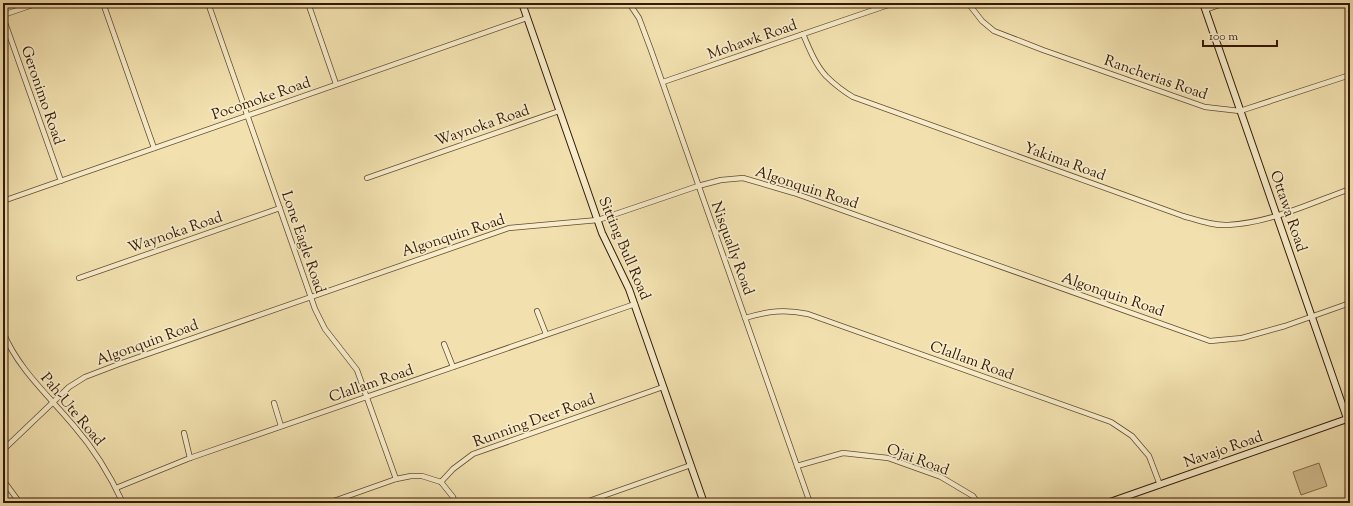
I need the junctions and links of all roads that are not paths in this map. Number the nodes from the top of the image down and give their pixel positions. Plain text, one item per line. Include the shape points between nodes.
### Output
1 (38, 3) edge
2 (103, 3) edge
3 (208, 3) edge
4 (308, 3) edge
5 (522, 3) edge
6 (629, 3) edge
7 (894, 3) edge
8 (968, 3) edge
9 (1203, 3) edge
10 (1225, 3) edge
11 (1205, 10) junction
12 (3, 16) edge
13 (527, 18) junction
14 (803, 34) junction
15 (1350, 75) edge
16 (663, 82) junction
17 (336, 84) junction
18 (559, 111) junction
19 (1240, 111) junction
20 (247, 116) junction
21 (154, 148) junction
22 (367, 178) dead end
23 (61, 181) junction
24 (698, 186) junction
25 (1350, 190) edge
26 (3, 201) edge
27 (280, 208) junction
28 (1276, 215) junction
29 (598, 220) junction
30 (79, 278) dead end
31 (311, 297) junction
32 (1350, 303) edge
33 (634, 304) junction
34 (537, 311) dead end
35 (1312, 317) junction
36 (745, 318) junction
37 (3, 332) edge
38 (546, 334) junction
39 (444, 344) dead end
40 (453, 367) junction
41 (663, 387) junction
42 (368, 397) junction
43 (53, 402) junction
44 (274, 403) dead end
45 (1349, 418) edge
46 (281, 426) junction
47 (1350, 427) edge
48 (184, 433) dead end
49 (3, 450) edge
50 (190, 458) junction
51 (691, 465) junction
52 (797, 466) junction
53 (396, 479) junction
54 (3, 480) edge
55 (441, 482) junction
56 (1160, 484) junction
57 (116, 488) junction
58 (20, 503) edge
59 (123, 503) edge
60 (328, 503) edge
61 (455, 503) edge
62 (583, 503) edge
63 (704, 503) edge
64 (810, 503) edge
65 (978, 503) edge
66 (1107, 503) edge

1 - 12 street
2 - 21 street
3 - 20 street, Lone Eagle Road
4 - 17 street
5 - 13 street, Sitting Bull Road
6 - 16 street, Nisqually Road via 639,18
7 - 14 street, Mohawk Road
8 - 19 street, Rancherias Road via 994,31 1205,107
9 - 11 street, Ottawa Road
10 - 11 street
11 - 19 street, Ottawa Road
12 - 23 street, Geronimo Road
13 - 17 street, Pocomoke Road
13 - 18 street, Sitting Bull Road
14 - 16 street, Mohawk Road
14 - 28 street, Yakima Road via 825,75 853,97 1204,222 1227,225 1252,222
15 - 19 street, Rancherias Road
16 - 24 street, Nisqually Road
17 - 20 street, Pocomoke Road
18 - 22 street, Waynoka Road
18 - 29 street, Sitting Bull Road
19 - 28 street, Ottawa Road
20 - 21 street, Pocomoke Road
20 - 27 street, Lone Eagle Road
21 - 23 street, Pocomoke Road
23 - 26 street, Pocomoke Road
24 - 29 street, Algonquin Road
24 - 35 street, Algonquin Road via 743,178 787,191 1210,341 1242,338
24 - 36 street, Nisqually Road
25 - 28 street, Yakima Road
27 - 30 street, Waynoka Road
27 - 31 street, Lone Eagle Road
28 - 35 street, Ottawa Road
29 - 31 street, Algonquin Road via 509,228
29 - 33 street, Sitting Bull Road
31 - 42 street, Lone Eagle Road via 325,330 357,370
31 - 43 street, Algonquin Road via 85,377
32 - 35 street, Algonquin Road
33 - 38 street, Clallam Road
33 - 41 street, Sitting Bull Road
34 - 38 street
35 - 45 street, Ottawa Road
36 - 52 street, Nisqually Road
36 - 56 street, Clallam Road via 775,311 808,314 1111,422 1132,436 1150,456
37 - 43 street, Pah-Ute Road via 24,369
38 - 40 street, Clallam Road
39 - 40 street
40 - 42 street, Clallam Road
41 - 51 street, Sitting Bull Road
41 - 55 street, Running Deer Road via 473,454
42 - 46 street, Clallam Road
42 - 53 street, Lone Eagle Road
43 - 49 street, Algonquin Road
43 - 57 street, Pah-Ute Road via 84,437
44 - 46 street
45 - 47 street, Ottawa Road
45 - 56 street, Navajo Road
46 - 50 street, Clallam Road
48 - 50 street
50 - 57 street, Clallam Road
51 - 62 street
51 - 63 street, Sitting Bull Road
52 - 64 street, Nisqually Road
52 - 65 street, Ojai Road via 843,453 888,458 941,477 973,496
53 - 55 street via 422,476
53 - 60 street
54 - 58 street
55 - 61 street
56 - 66 street, Navajo Road
57 - 59 street, Pah-Ute Road

